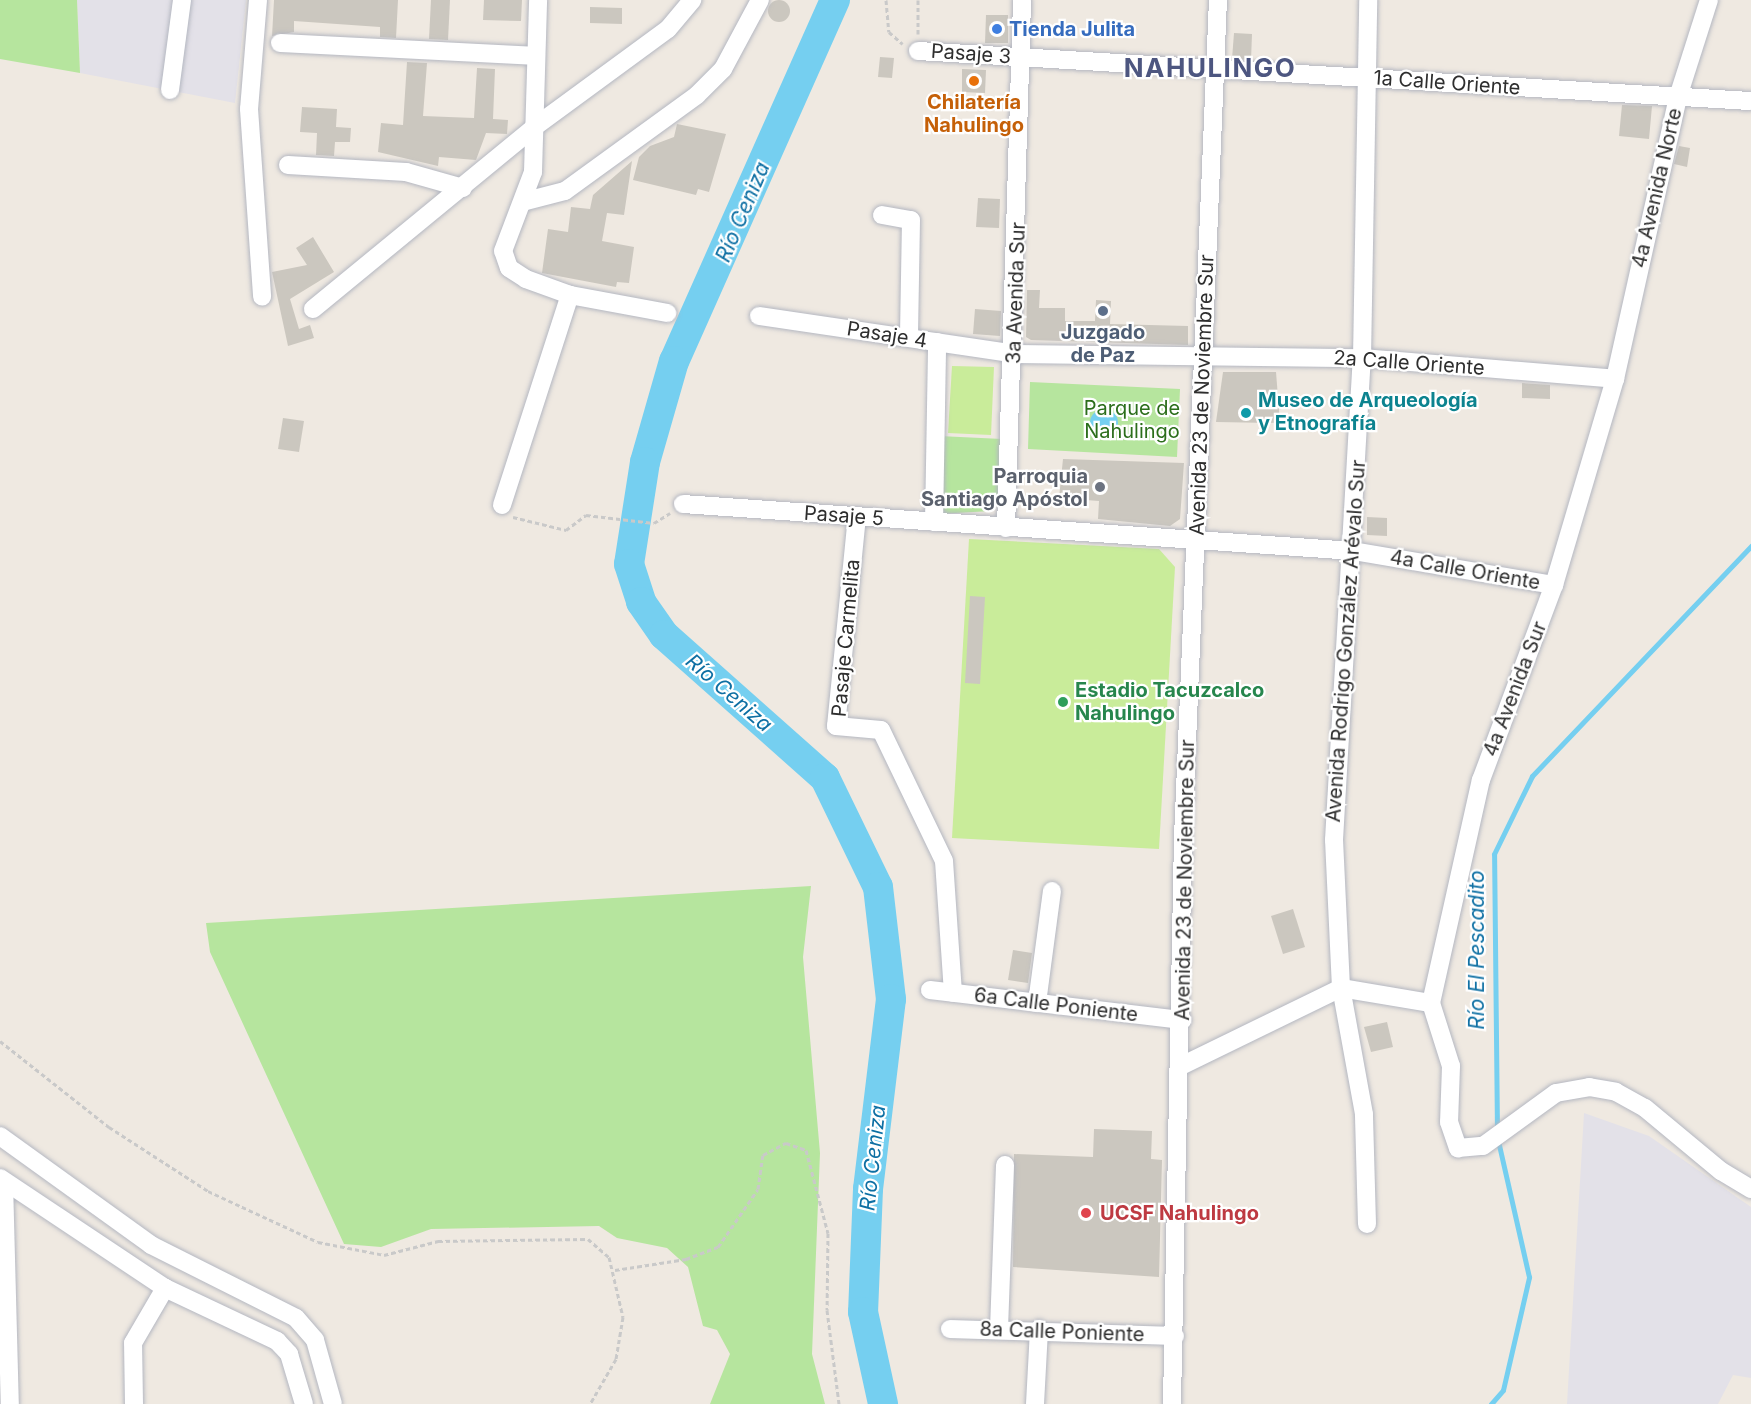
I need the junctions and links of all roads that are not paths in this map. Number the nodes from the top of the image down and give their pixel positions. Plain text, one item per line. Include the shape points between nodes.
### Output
1 (182, 0) edge
2 (258, 0) edge
3 (538, 0) edge
4 (692, 0) edge
5 (759, 0) edge
6 (1022, 0) edge
7 (1218, 0) edge
8 (1368, 0) edge
9 (1709, 0) edge
10 (280, 43) dead end
11 (918, 51) road end
12 (534, 56) junction
13 (1023, 58) junction
14 (1216, 69) junction
15 (1367, 78) junction
16 (170, 90) dead end
17 (1678, 98) junction
18 (1751, 101) edge
19 (533, 128) junction
20 (288, 165) dead end
21 (463, 188) junction
22 (526, 201) junction
23 (882, 214) dead end
24 (570, 295) junction
25 (262, 297) dead end
26 (313, 309) dead end
27 (667, 313) dead end
28 (759, 316) dead end
29 (909, 338) junction
30 (937, 342) junction
31 (1015, 354) junction
32 (1203, 357) junction
33 (1362, 358) junction
34 (1615, 379) junction
35 (683, 504) dead end
36 (502, 505) road end
37 (857, 516) junction
38 (934, 522) junction
39 (1005, 528) junction
40 (1197, 539) junction
41 (1353, 551) junction
42 (1554, 585) junction
43 (1052, 891) dead end
44 (1341, 988) junction
45 (930, 990) dead end
46 (953, 993) junction
47 (1037, 1003) junction
48 (1431, 1003) junction
49 (1182, 1020) junction
50 (1181, 1066) junction
51 (0, 1136) edge
52 (1005, 1165) dead end
53 (2, 1180) edge
54 (1751, 1189) edge
55 (1367, 1224) dead end
56 (165, 1288) junction
57 (950, 1329) dead end
58 (999, 1329) junction
59 (1039, 1329) junction
60 (1175, 1336) junction
61 (10, 1404) edge
62 (134, 1404) edge
63 (304, 1404) edge
64 (333, 1404) edge
65 (1035, 1404) edge
66 (1172, 1404) edge

1 - 16 street
2 - 25 street via 249,109
3 - 12 street
4 - 19 street via 668,29
5 - 22 street via 723,69 697,95 565,191
6 - 13 street, 3a Avenida Sur
7 - 14 street, Avenida 23 de Noviembre Sur
8 - 15 street, Avenida Rodrigo González Arévalo Sur
9 - 17 street, 4a Avenida Norte
10 - 12 street
11 - 13 street, Pasaje 3
12 - 19 street
13 - 14 street, Pasaje 3
13 - 31 street, 3a Avenida Sur
14 - 15 street, 1a Calle Oriente
14 - 32 street, Avenida 23 de Noviembre Sur
15 - 17 street, 1a Calle Oriente
15 - 33 street, Avenida Rodrigo González Arévalo Sur
17 - 18 street, 1a Calle Oriente
17 - 34 street, 4a Avenida Norte
19 - 21 street
19 - 22 street via 533,172
20 - 21 street via 406,172
21 - 26 street
22 - 24 street via 503,251 509,268
23 - 29 street via 911,220
24 - 27 street
24 - 36 street
28 - 29 street, Pasaje 4
29 - 30 street, Pasaje 4
30 - 31 street, Pasaje 4
30 - 38 street
31 - 32 street, Pasaje 4
31 - 39 street, 3a Avenida Sur
32 - 33 street, 2a Calle Oriente
32 - 40 street, Avenida 23 de Noviembre Sur
33 - 34 street, 2a Calle Oriente
33 - 41 street, Avenida Rodrigo González Arévalo Sur
34 - 42 street, 4a Avenida Sur
35 - 37 street, Pasaje 5
37 - 38 street, Pasaje 5
37 - 46 street, Pasaje Carmelita via 836,726 881,730 944,861
38 - 39 street, Pasaje 5
39 - 40 street, Pasaje 5
40 - 41 street, 4a Calle Oriente
40 - 49 street, Avenida 23 de Noviembre Sur via 1183,838
41 - 42 street, 4a Calle Oriente
41 - 44 street, Avenida Rodrigo González Arévalo Sur via 1334,840
42 - 48 street, 4a Avenida Sur via 1481,780
43 - 47 street
44 - 48 street
44 - 50 street
44 - 55 street, Avenida Rodrigo González Arévalo Sur via 1364,1114
45 - 46 street, 6a Calle Poniente
46 - 47 street, 6a Calle Poniente
47 - 49 street, 6a Calle Poniente
48 - 54 street via 1451,1066 1450,1137 1458,1148 1483,1146 1556,1093 1589,1087 1616,1092
49 - 50 street, Avenida 23 de Noviembre Sur
50 - 60 street, Avenida 23 de Noviembre Sur
51 - 64 street via 151,1245 296,1318 315,1340
52 - 58 street
53 - 56 street
53 - 61 street
56 - 62 street via 133,1343
56 - 63 street via 277,1341 289,1354
57 - 58 street, 8a Calle Poniente
58 - 59 street, 8a Calle Poniente
59 - 60 street, 8a Calle Poniente
59 - 65 street
60 - 66 street, Avenida 23 de Noviembre Sur

